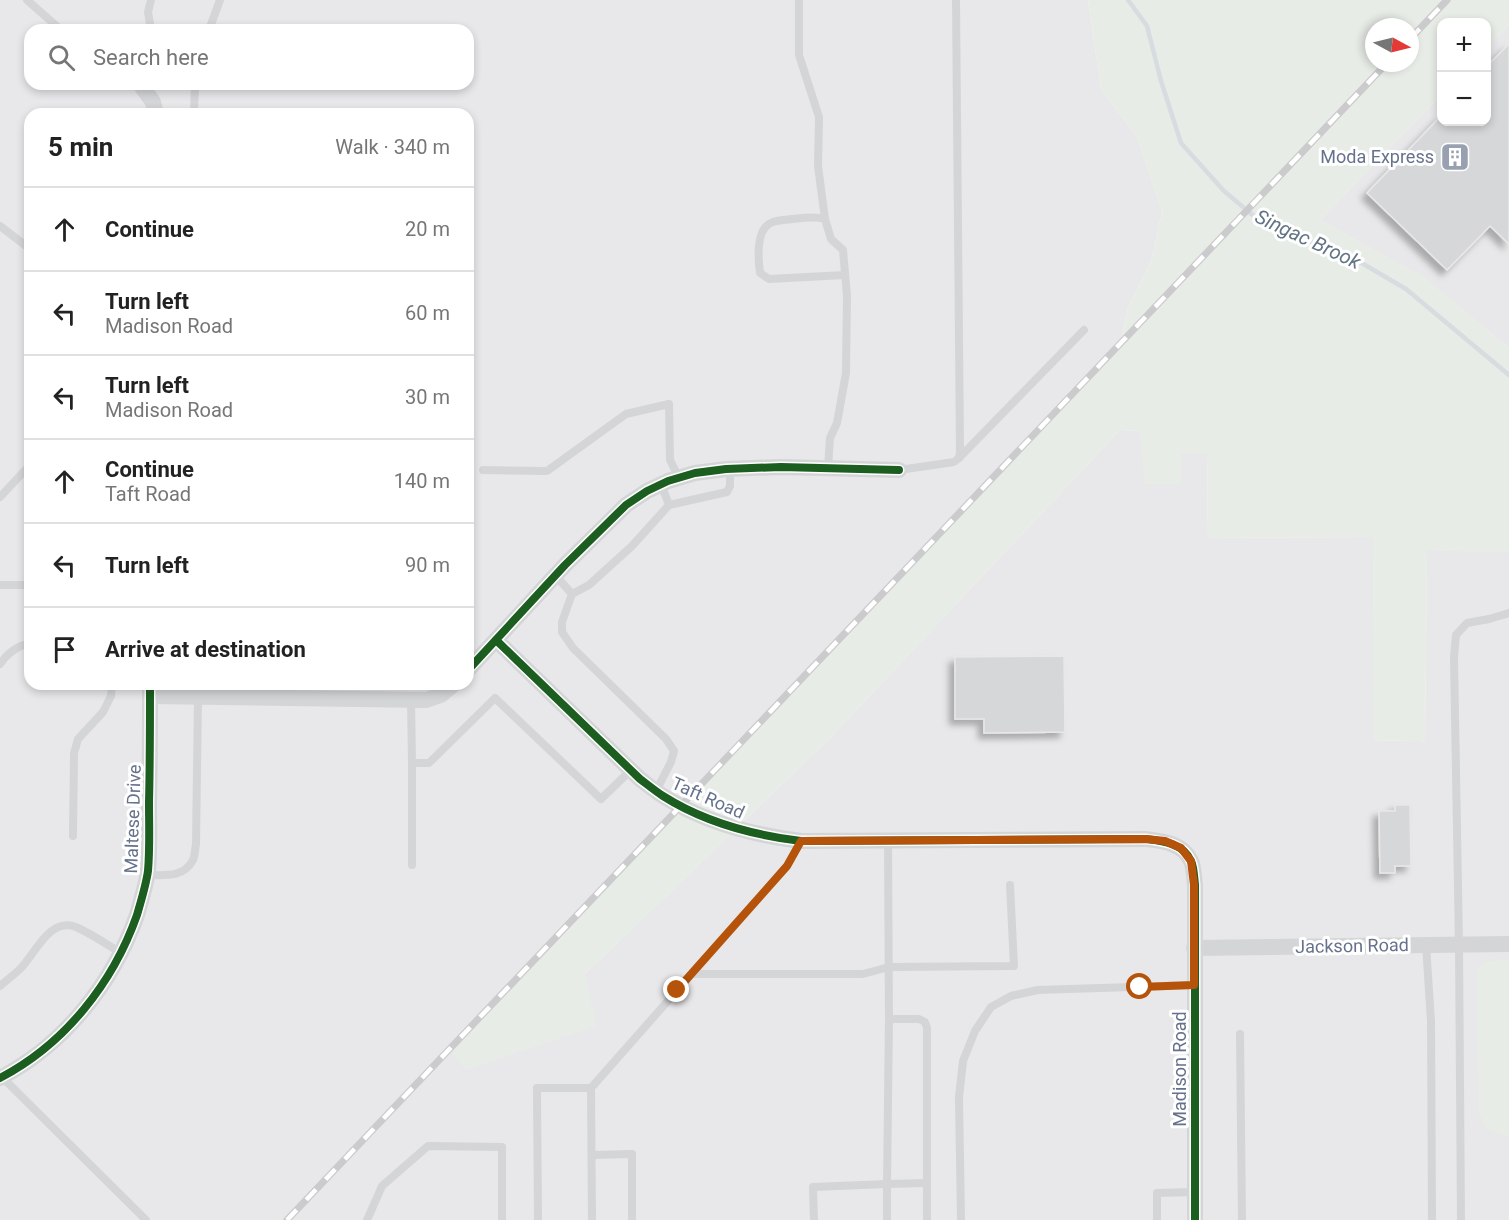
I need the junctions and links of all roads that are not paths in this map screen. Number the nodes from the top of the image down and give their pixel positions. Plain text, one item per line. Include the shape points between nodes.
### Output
1 (27, 0) edge
2 (151, 0) edge
3 (220, 0) edge
4 (799, 0) edge
5 (956, 0) edge
6 (54, 24) edge
7 (150, 24) edge
8 (211, 24) edge
9 (144, 90) edge
10 (195, 90) edge
11 (154, 108) edge
12 (194, 108) edge
13 (825, 219) junction
14 (0, 226) edge
15 (24, 244) edge
16 (845, 275) junction
17 (1084, 330) dead end
18 (958, 458) junction
19 (828, 468) junction
20 (730, 469) junction
21 (483, 470) dead end
22 (899, 470) joint
23 (24, 471) edge
24 (679, 478) junction
25 (661, 484) junction
26 (0, 497) edge
27 (669, 506) junction
28 (556, 576) junction
29 (0, 585) edge
30 (24, 585) edge
31 (572, 594) junction
32 (1509, 612) edge
33 (496, 640) junction
34 (24, 645) edge
35 (0, 664) edge
36 (474, 664) edge
37 (112, 690) edge
38 (150, 690) edge
39 (447, 690) edge
40 (198, 697) junction
41 (411, 700) junction
42 (412, 763) junction
43 (631, 770) junction
44 (656, 791) junction
45 (73, 836) dead end
46 (1112, 839) joint
47 (888, 840) junction
48 (801, 841) junction
49 (412, 865) dead end
50 (147, 874) junction
51 (1010, 885) dead end
52 (1426, 945) junction
53 (1459, 945) junction
54 (1509, 945) edge
55 (1194, 948) junction
56 (121, 953) junction
57 (889, 967) junction
58 (692, 974) junction
59 (1194, 985) junction
60 (0, 986) edge
61 (889, 1019) junction
62 (1240, 1034) dead end
63 (1, 1078) edge
64 (591, 1088) junction
65 (592, 1155) junction
66 (927, 1183) junction
67 (887, 1184) junction
68 (1195, 1192) junction
69 (146, 1220) edge
70 (367, 1220) edge
71 (502, 1220) edge
72 (538, 1220) edge
73 (592, 1220) edge
74 (632, 1220) edge
75 (814, 1220) edge
76 (887, 1220) edge
77 (927, 1220) edge
78 (961, 1220) edge
79 (1157, 1220) edge
80 (1195, 1220) edge
81 (1242, 1220) edge
82 (1432, 1220) edge
83 (1461, 1220) edge

1 - 6 lane
2 - 7 lane
3 - 8 lane
4 - 13 lane via 800,55 819,117 818,166
5 - 18 lane
9 - 11 street
10 - 12 lane
13 - 16 lane via 831,239 843,250
13 - 16 lane via 774,221 768,225 759,243 760,273 770,279
14 - 15 lane
16 - 19 lane via 846,373 837,423 830,438
17 - 18 lane
18 - 22 lane via 954,462
19 - 20 street
19 - 22 street
20 - 24 street
20 - 27 lane via 727,492
21 - 24 lane via 547,471 626,414 669,404 670,460
23 - 26 lane
24 - 25 street
25 - 27 lane
25 - 28 street via 626,505
27 - 31 lane via 632,546 589,585
28 - 31 lane
28 - 33 street
29 - 30 lane
31 - 44 lane via 562,632 573,648 666,738 674,751
32 - 53 lane via 1467,623 1456,636
33 - 36 street
33 - 43 street, Taft Road
34 - 35 lane via 8,653
37 - 45 lane via 103,712 78,739 74,753
38 - 40 street
38 - 50 street, Maltese Drive
39 - 41 street via 426,700
40 - 41 street
40 - 50 lane via 193,859 174,875
41 - 42 lane
42 - 43 lane via 429,763 495,698 601,799
42 - 49 lane
43 - 44 street, Taft Road
44 - 48 street, Taft Road via 719,824
46 - 47 street, Taft Road
46 - 55 street, Madison Road via 1165,841 1181,848 1191,861
47 - 48 street, Taft Road
47 - 57 lane
48 - 58 lane via 787,866
50 - 56 street, Maltese Drive
51 - 57 lane via 1014,966
52 - 53 street, Jackson Road
52 - 55 street, Jackson Road
52 - 82 lane via 1431,1021
53 - 54 street, Jackson Road
53 - 83 lane
55 - 59 street, Madison Road
56 - 60 lane via 75,927 55,927 20,969
56 - 63 street, Maltese Drive via 96,995 55,1040
57 - 58 lane via 863,974
57 - 61 lane
58 - 64 lane
59 - 68 street, Madison Road
59 - 78 lane via 1038,990 1011,996 991,1007 975,1031 963,1061 959,1097
61 - 66 lane via 919,1018 927,1028
61 - 67 lane
62 - 81 lane
63 - 69 lane
64 - 65 lane
64 - 72 lane via 537,1089
65 - 73 lane
65 - 74 lane via 632,1154
66 - 67 lane
66 - 77 lane
67 - 75 lane via 813,1187
67 - 76 lane
68 - 79 lane via 1157,1193
68 - 80 street, Madison Road
70 - 71 lane via 382,1186 428,1146 502,1147

